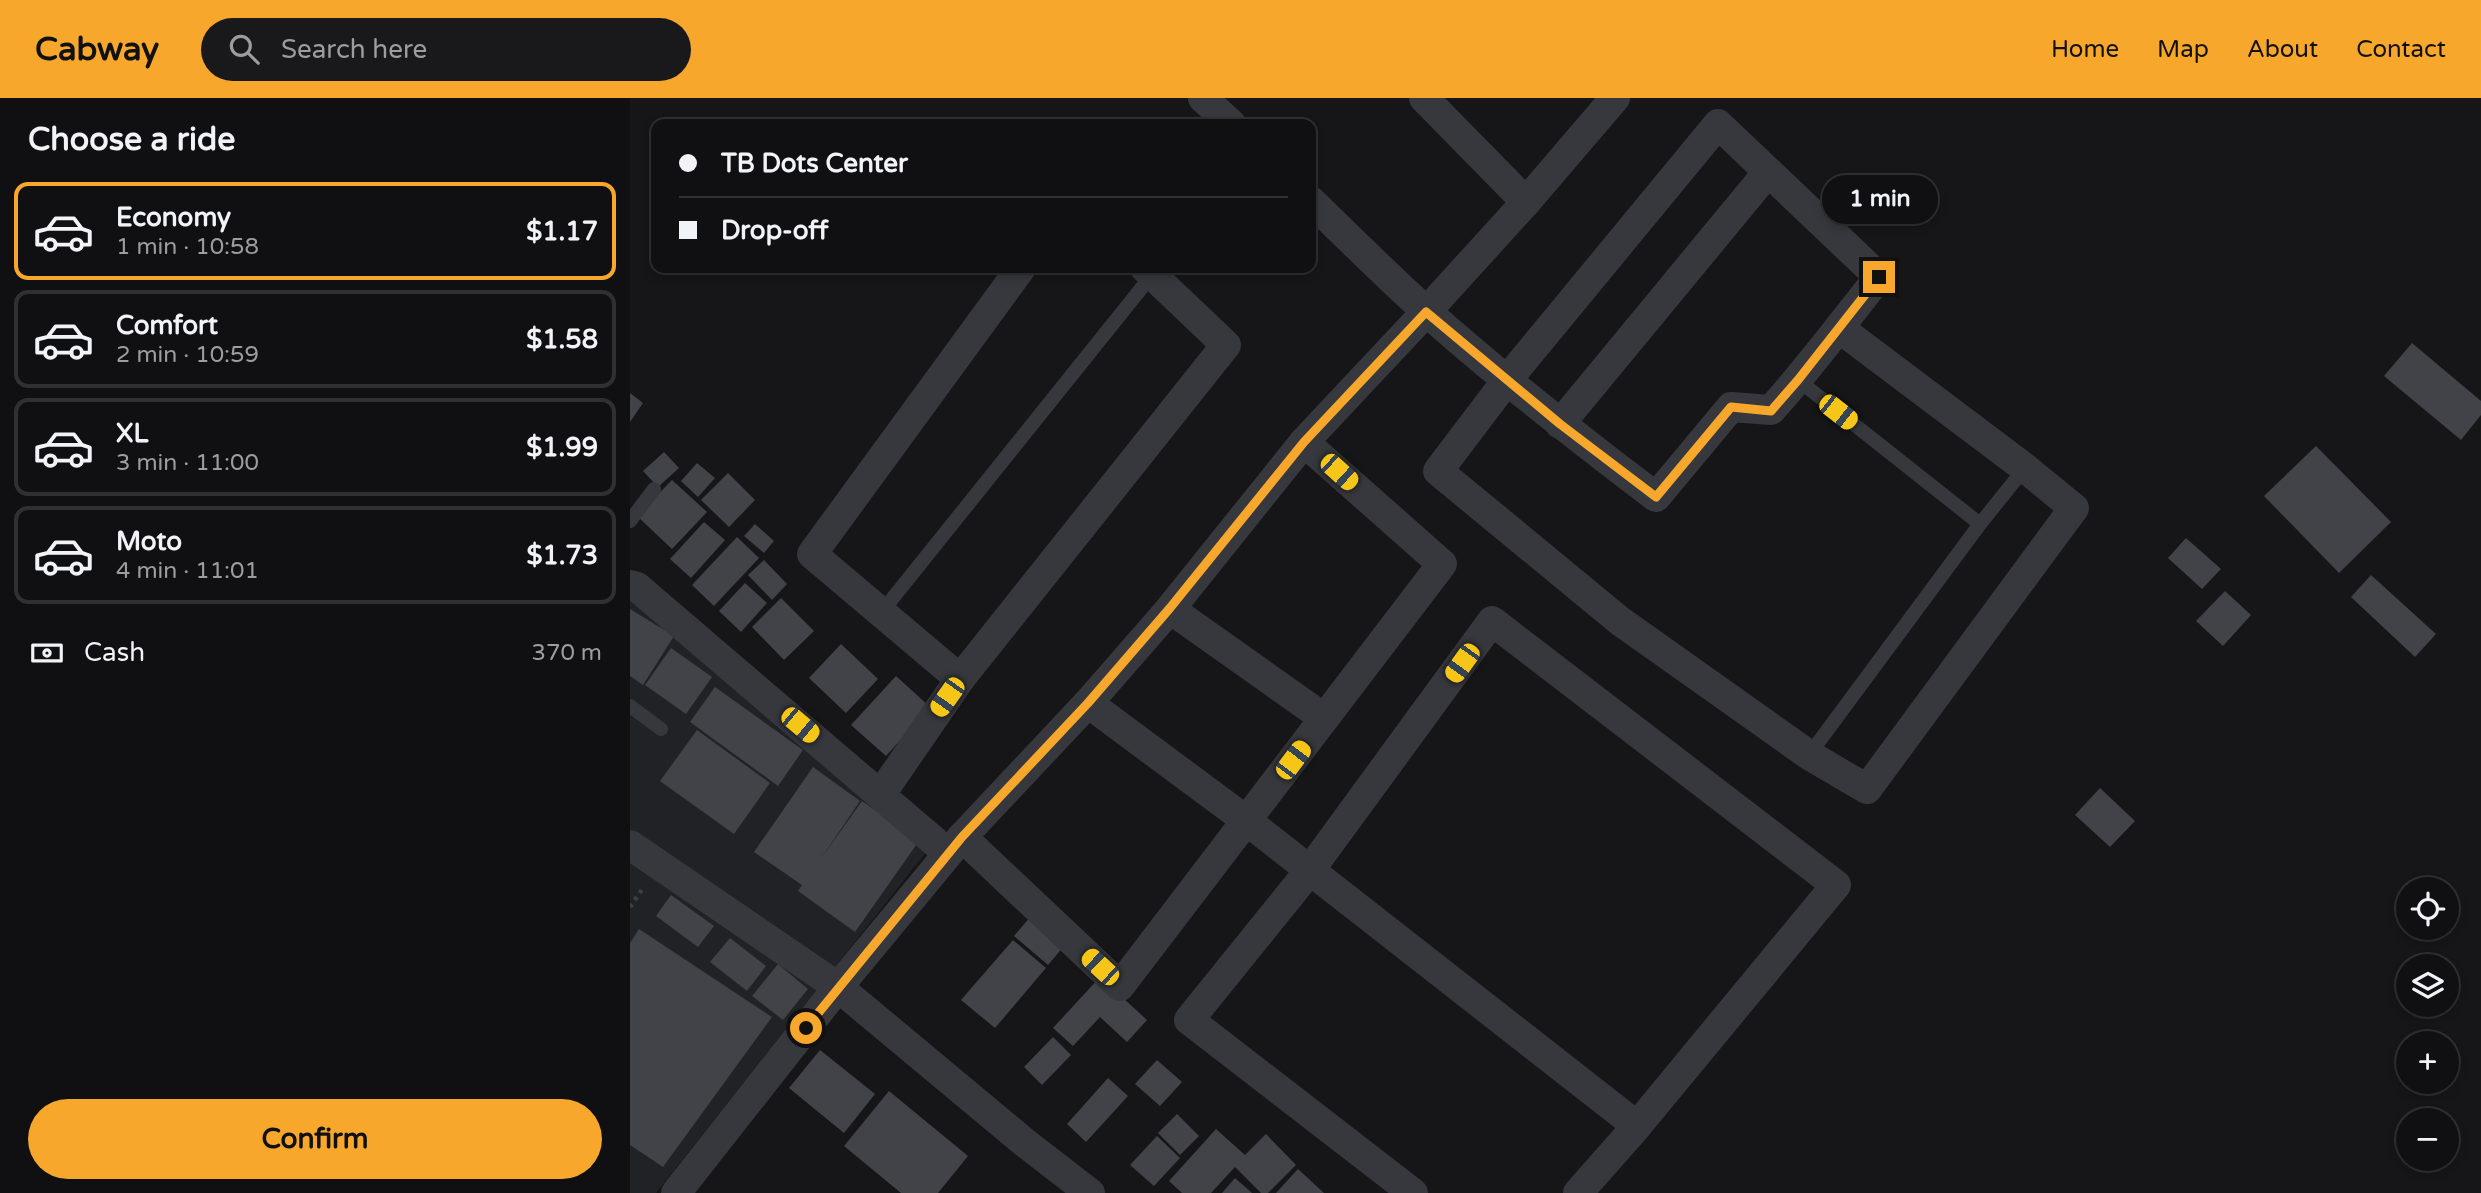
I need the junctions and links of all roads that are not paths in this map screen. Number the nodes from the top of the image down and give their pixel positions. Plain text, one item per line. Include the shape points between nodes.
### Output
1 (1203, 98) edge
2 (1424, 98) edge
3 (1615, 98) edge
4 (1226, 119) edge
5 (1769, 172) junction
6 (1526, 202) junction
7 (1316, 206) edge
8 (1017, 273) edge
9 (1147, 273) edge
10 (1151, 273) edge
11 (1426, 312) junction
12 (1839, 328) junction
13 (1507, 380) junction
14 (1798, 380) junction
15 (1560, 424) junction
16 (1304, 442) junction
17 (2025, 468) junction
18 (654, 489) dead end
19 (630, 521) edge
20 (1980, 524) junction
21 (630, 585) edge
22 (1170, 608) junction
23 (880, 614) junction
24 (960, 679) junction
25 (1088, 703) junction
26 (630, 706) edge
27 (1324, 718) junction
28 (661, 729) dead end
29 (1809, 755) junction
30 (881, 794) junction
31 (1247, 821) junction
32 (630, 845) edge
33 (955, 845) junction
34 (1310, 870) junction
35 (838, 987) junction
36 (1637, 1126) junction
37 (676, 1193) edge
38 (1090, 1193) edge
39 (1413, 1193) edge
40 (1578, 1193) edge

1 - 4 street
2 - 6 street
3 - 6 street
5 - 12 street via 1879,277
5 - 13 street via 1718,124
5 - 15 street
6 - 11 street
7 - 11 street
8 - 23 street via 812,554
9 - 23 lane
10 - 24 street via 1226,345
11 - 13 street
11 - 16 street
12 - 14 street
12 - 17 street
13 - 15 street
13 - 29 street via 1438,471 1620,621
14 - 15 street via 1771,411 1731,407 1656,497
14 - 20 lane
16 - 22 street
16 - 27 street via 1442,564
17 - 20 lane
17 - 29 street via 2074,508 1867,789
18 - 19 lane
20 - 29 lane
21 - 30 street
22 - 25 street
22 - 27 street
23 - 24 street
24 - 30 street
25 - 31 street
25 - 33 street
26 - 28 lane
27 - 31 street
30 - 33 street
31 - 33 street via 1120,986
31 - 34 street
32 - 35 street
33 - 35 street
34 - 36 street
34 - 36 street via 1492,621 1836,885
34 - 39 street via 1189,1020
35 - 37 street
35 - 38 street
36 - 40 street

